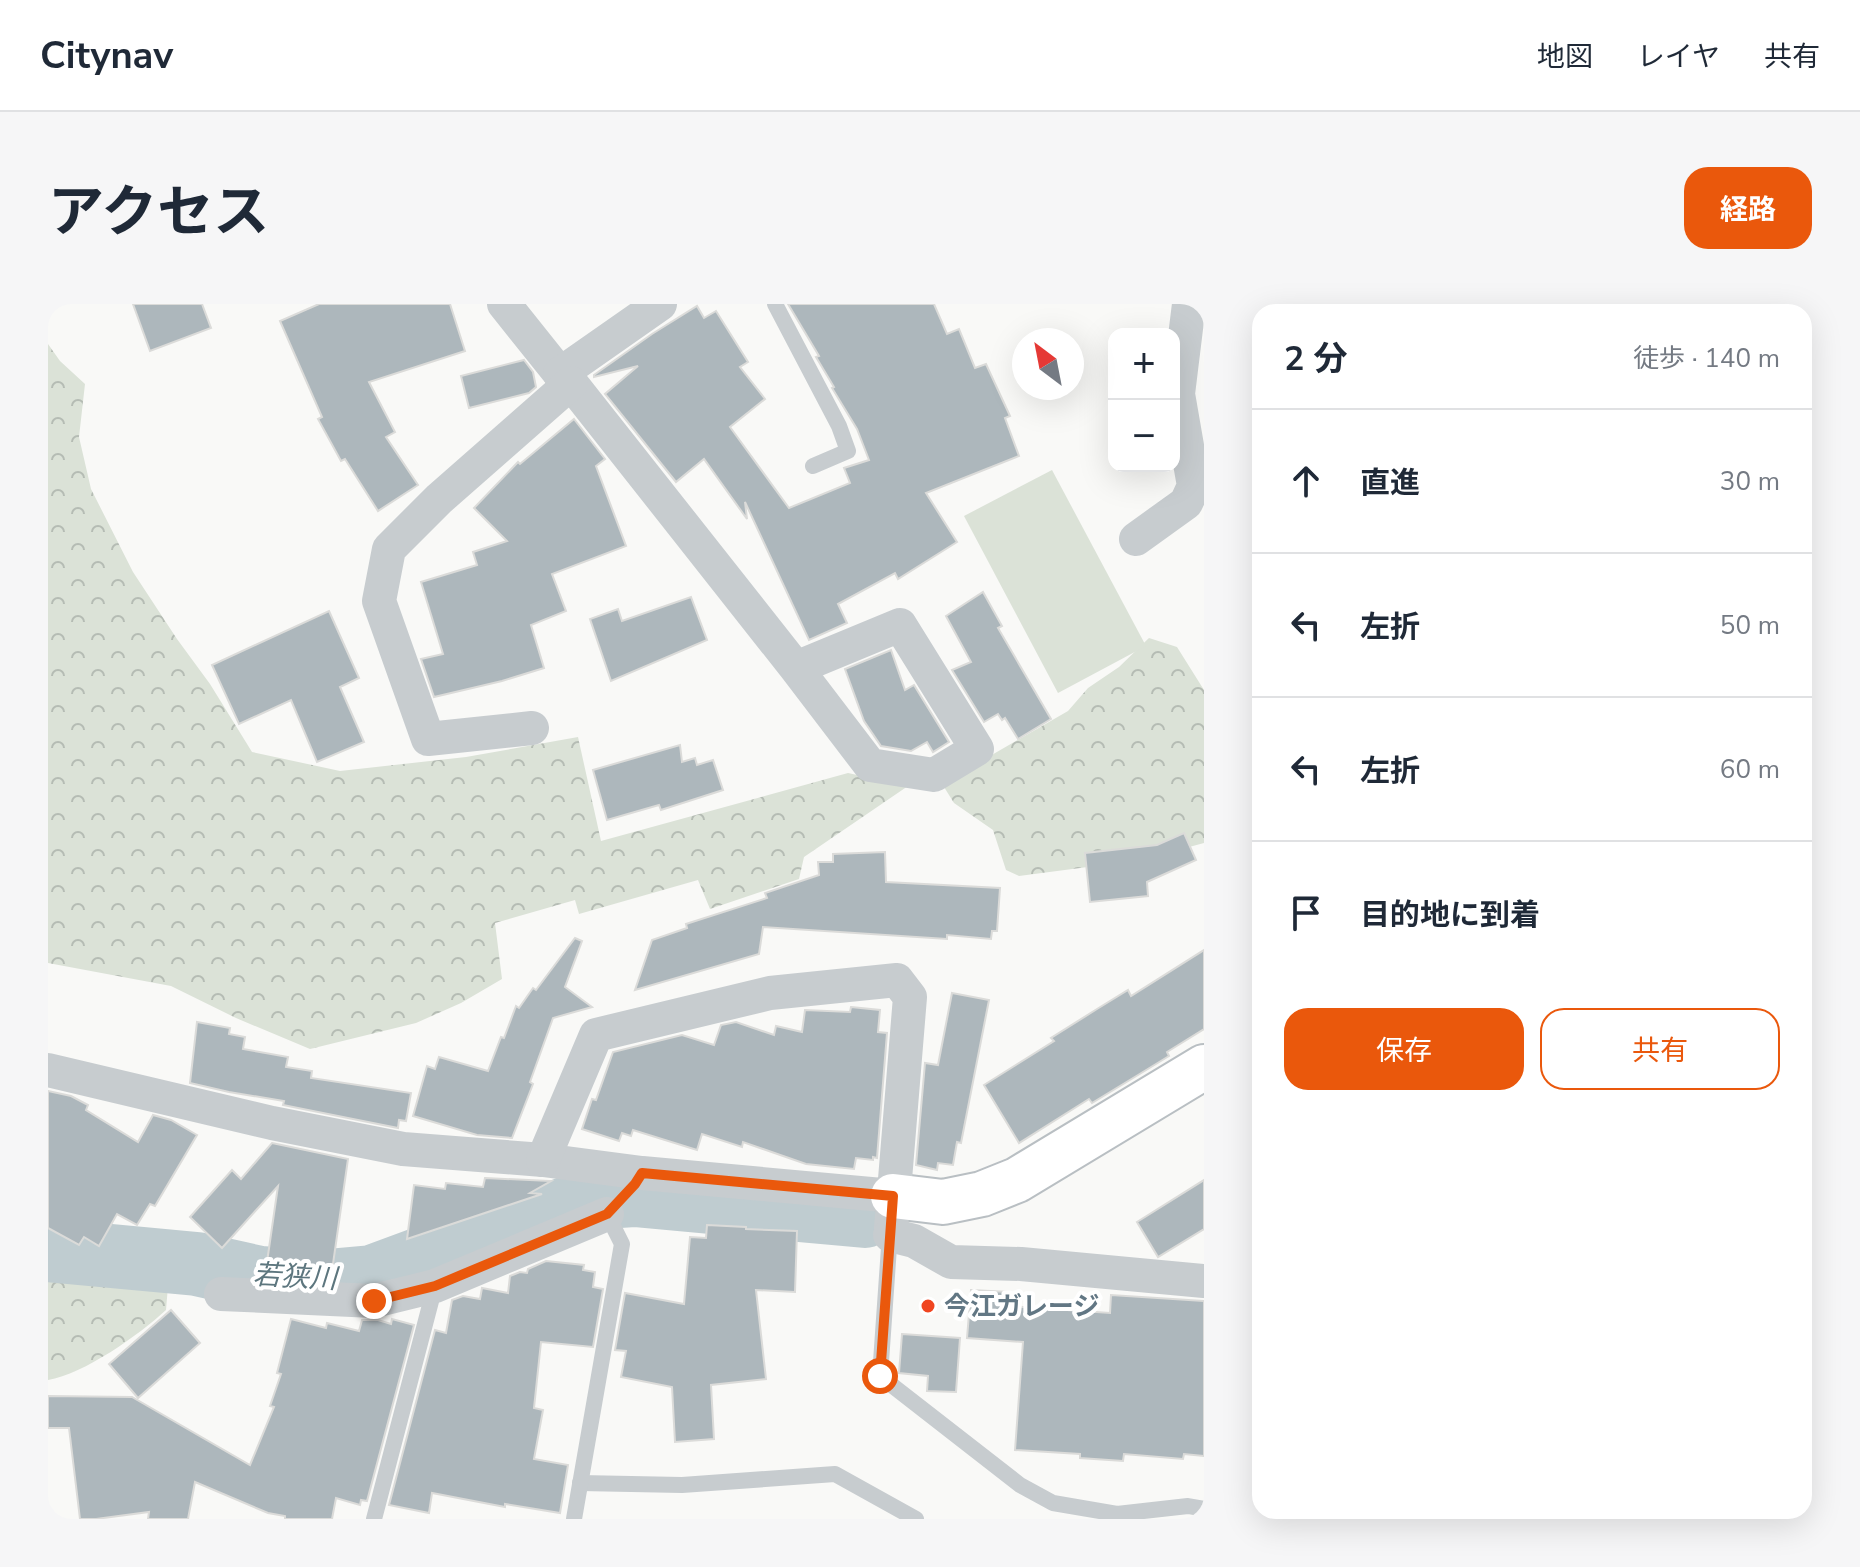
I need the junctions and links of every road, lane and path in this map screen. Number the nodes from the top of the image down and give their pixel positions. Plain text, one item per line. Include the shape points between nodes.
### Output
1 (504, 304) edge
2 (660, 304) edge
3 (775, 304) edge
4 (1189, 304) edge
5 (565, 378) junction
6 (813, 466) dead end
7 (1136, 539) dead end
8 (796, 668) junction
9 (532, 728) dead end
10 (1204, 1067) edge
11 (48, 1070) edge
12 (543, 1160) junction
13 (625, 1195) junction
14 (892, 1217) junction
15 (1199, 1277) edge
16 (435, 1286) junction
17 (221, 1294) dead end
18 (580, 1483) junction
19 (1204, 1509) edge
20 (374, 1519) edge
21 (574, 1519) edge
22 (916, 1519) edge

1 - 5 street
2 - 5 street via 594,348
3 - 6 lane via 848,451
4 - 7 street via 1178,394 1194,486 1186,503
5 - 8 street
5 - 9 street via 389,549 379,601 428,739
8 - 8 street via 900,625 977,749 934,775 870,765
10 - 14 street via 1017,1180
11 - 12 street via 403,1149
12 - 13 street
12 - 14 street via 596,1035 770,993 897,980 910,997
13 - 14 street via 708,1195
13 - 16 street
13 - 18 lane via 622,1244
14 - 15 street via 914,1241 951,1262
14 - 19 lane via 880,1376 1020,1485 1053,1503 1117,1514
16 - 17 street via 374,1301
16 - 20 lane
18 - 21 lane
18 - 22 lane via 682,1485 835,1474

